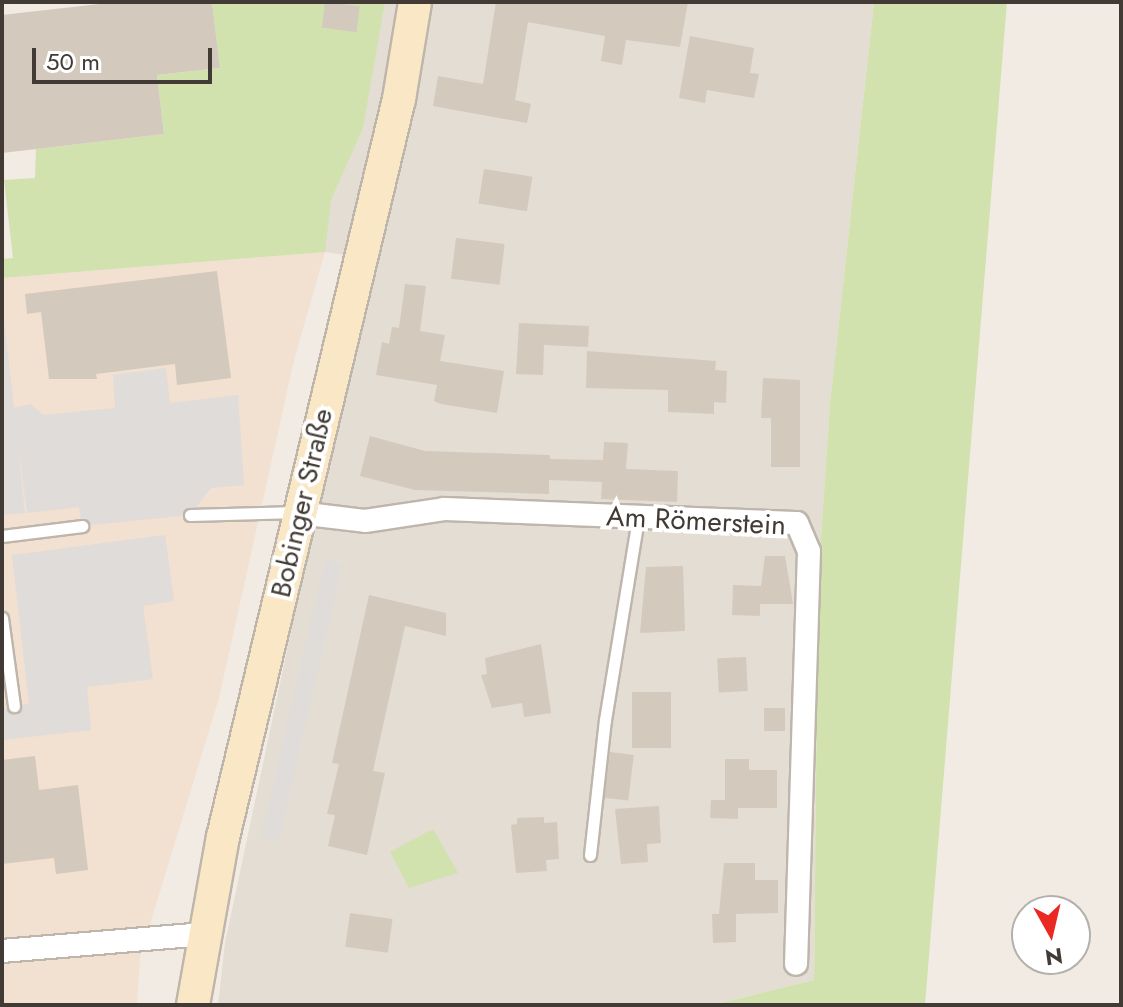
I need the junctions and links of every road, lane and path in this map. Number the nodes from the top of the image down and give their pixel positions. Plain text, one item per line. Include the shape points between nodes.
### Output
1 (415, 2) edge
2 (299, 513) junction
3 (190, 515) dead end
4 (638, 518) junction
5 (82, 526) dead end
6 (2, 536) edge
7 (2, 618) edge
8 (14, 706) dead end
9 (590, 855) dead end
10 (204, 934) junction
11 (2, 951) edge
12 (796, 964) dead end
13 (193, 1005) edge

1 - 2 main road, Bobinger Straße via 399,99
2 - 3 lane
2 - 4 street, Am Römerstein via 365,521 444,509
2 - 10 main road, Bobinger Straße
4 - 9 lane via 605,720
4 - 12 street, Am Römerstein via 797,523 809,551
5 - 6 lane
7 - 8 lane
10 - 11 street
10 - 13 main road, Bobinger Straße

